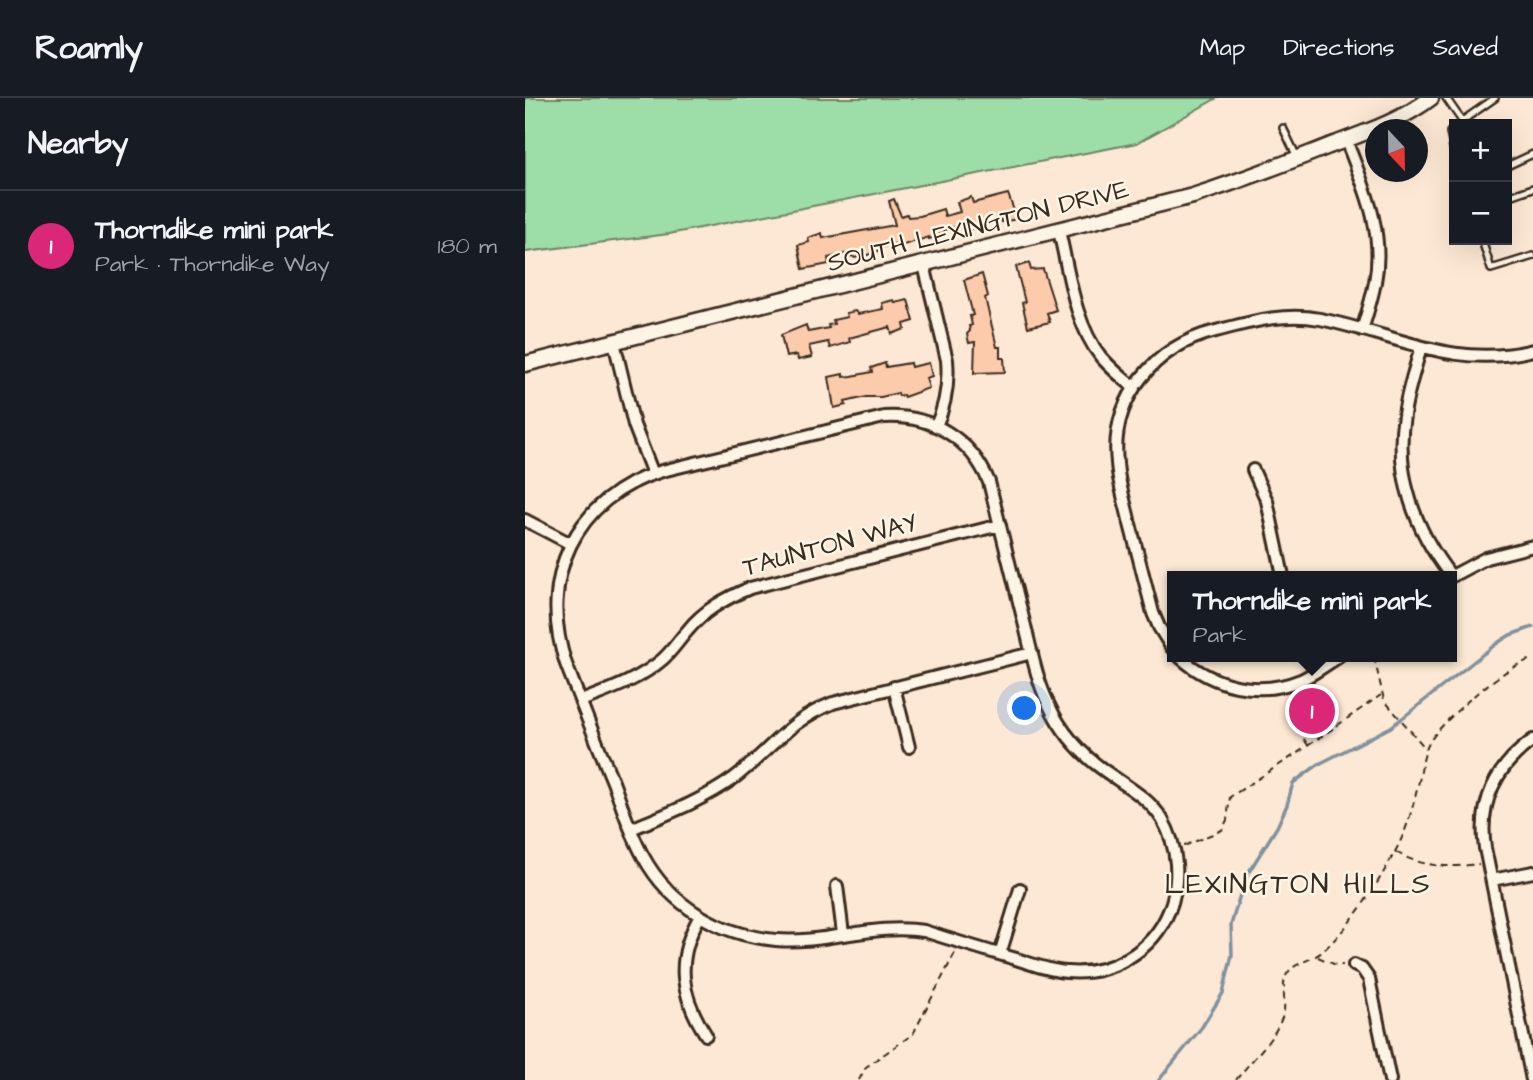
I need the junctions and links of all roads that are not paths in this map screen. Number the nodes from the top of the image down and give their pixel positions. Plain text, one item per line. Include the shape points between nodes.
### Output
1 (1431, 98) edge
2 (1446, 98) edge
3 (1495, 98) edge
4 (1458, 119) edge
5 (1466, 119) edge
6 (1283, 128) dead end
7 (1346, 140) junction
8 (1533, 155) edge
9 (1297, 159) junction
10 (1512, 164) edge
11 (1533, 188) edge
12 (1512, 195) edge
13 (1059, 231) junction
14 (1484, 245) edge
15 (1533, 256) edge
16 (924, 265) junction
17 (1362, 330) junction
18 (614, 342) junction
19 (1421, 347) junction
20 (1533, 350) edge
21 (525, 364) edge
22 (1134, 387) junction
23 (936, 426) junction
24 (1253, 470) dead end
25 (653, 474) junction
26 (525, 520) edge
27 (1000, 525) junction
28 (571, 544) junction
29 (1533, 546) edge
30 (1282, 571) edge
31 (1447, 571) edge
32 (1457, 573) edge
33 (1167, 640) edge
34 (1032, 653) junction
35 (1186, 662) edge
36 (1327, 662) edge
37 (894, 687) junction
38 (581, 701) junction
39 (1533, 740) edge
40 (909, 747) dead end
41 (631, 828) junction
42 (1533, 872) edge
43 (1492, 880) junction
44 (837, 886) dead end
45 (1020, 889) dead end
46 (700, 916) junction
47 (843, 934) junction
48 (1000, 954) junction
49 (1354, 965) road end
50 (706, 1035) dead end
51 (1530, 1059) edge
52 (1390, 1080) edge
53 (1532, 1080) edge

1 - 7 street, SOUTH LEXINGTON DRIVE
2 - 4 lane
3 - 5 lane
6 - 9 lane
7 - 9 street, SOUTH LEXINGTON DRIVE
7 - 17 street via 1370,202 1377,235 1375,284
8 - 10 lane
9 - 13 street, SOUTH LEXINGTON DRIVE via 1193,196
11 - 12 lane
13 - 16 street, SOUTH LEXINGTON DRIVE
13 - 22 street via 1088,334 1101,357
14 - 15 lane via 1492,269
16 - 18 street, SOUTH LEXINGTON DRIVE
16 - 23 street via 947,360 944,404
17 - 19 street
17 - 22 street via 1287,316 1200,334 1170,349
18 - 21 street, SOUTH LEXINGTON DRIVE
18 - 25 street via 634,425
19 - 20 street via 1480,357
19 - 31 street via 1403,418 1402,461 1418,523
22 - 33 street via 1118,427 1116,461 1153,613
23 - 25 street via 905,417 873,418
23 - 27 street via 959,440 979,464 989,482
24 - 30 street via 1267,501
25 - 28 street via 602,503
26 - 28 street
27 - 34 street
27 - 38 street, TAUNTON WAY via 733,595 701,616 648,671
28 - 38 street via 560,572 555,610 561,648
29 - 32 street via 1486,558
34 - 37 street
34 - 48 street via 1047,703 1066,733 1090,760 1150,803 1162,820 1174,849 1176,881 1169,911 1152,938 1128,958 1099,970 1068,972
35 - 36 street via 1213,679 1242,688 1273,688 1297,681
37 - 40 street
37 - 41 street via 815,710 710,794
38 - 41 street
39 - 43 street via 1509,759 1488,795 1483,826
41 - 46 street via 656,876
42 - 43 street
43 - 51 street
44 - 47 street
45 - 48 street
46 - 47 street via 754,937 796,940
46 - 50 street via 687,945 684,977 690,1007
47 - 48 street via 906,929
49 - 52 street via 1369,979
51 - 53 street

